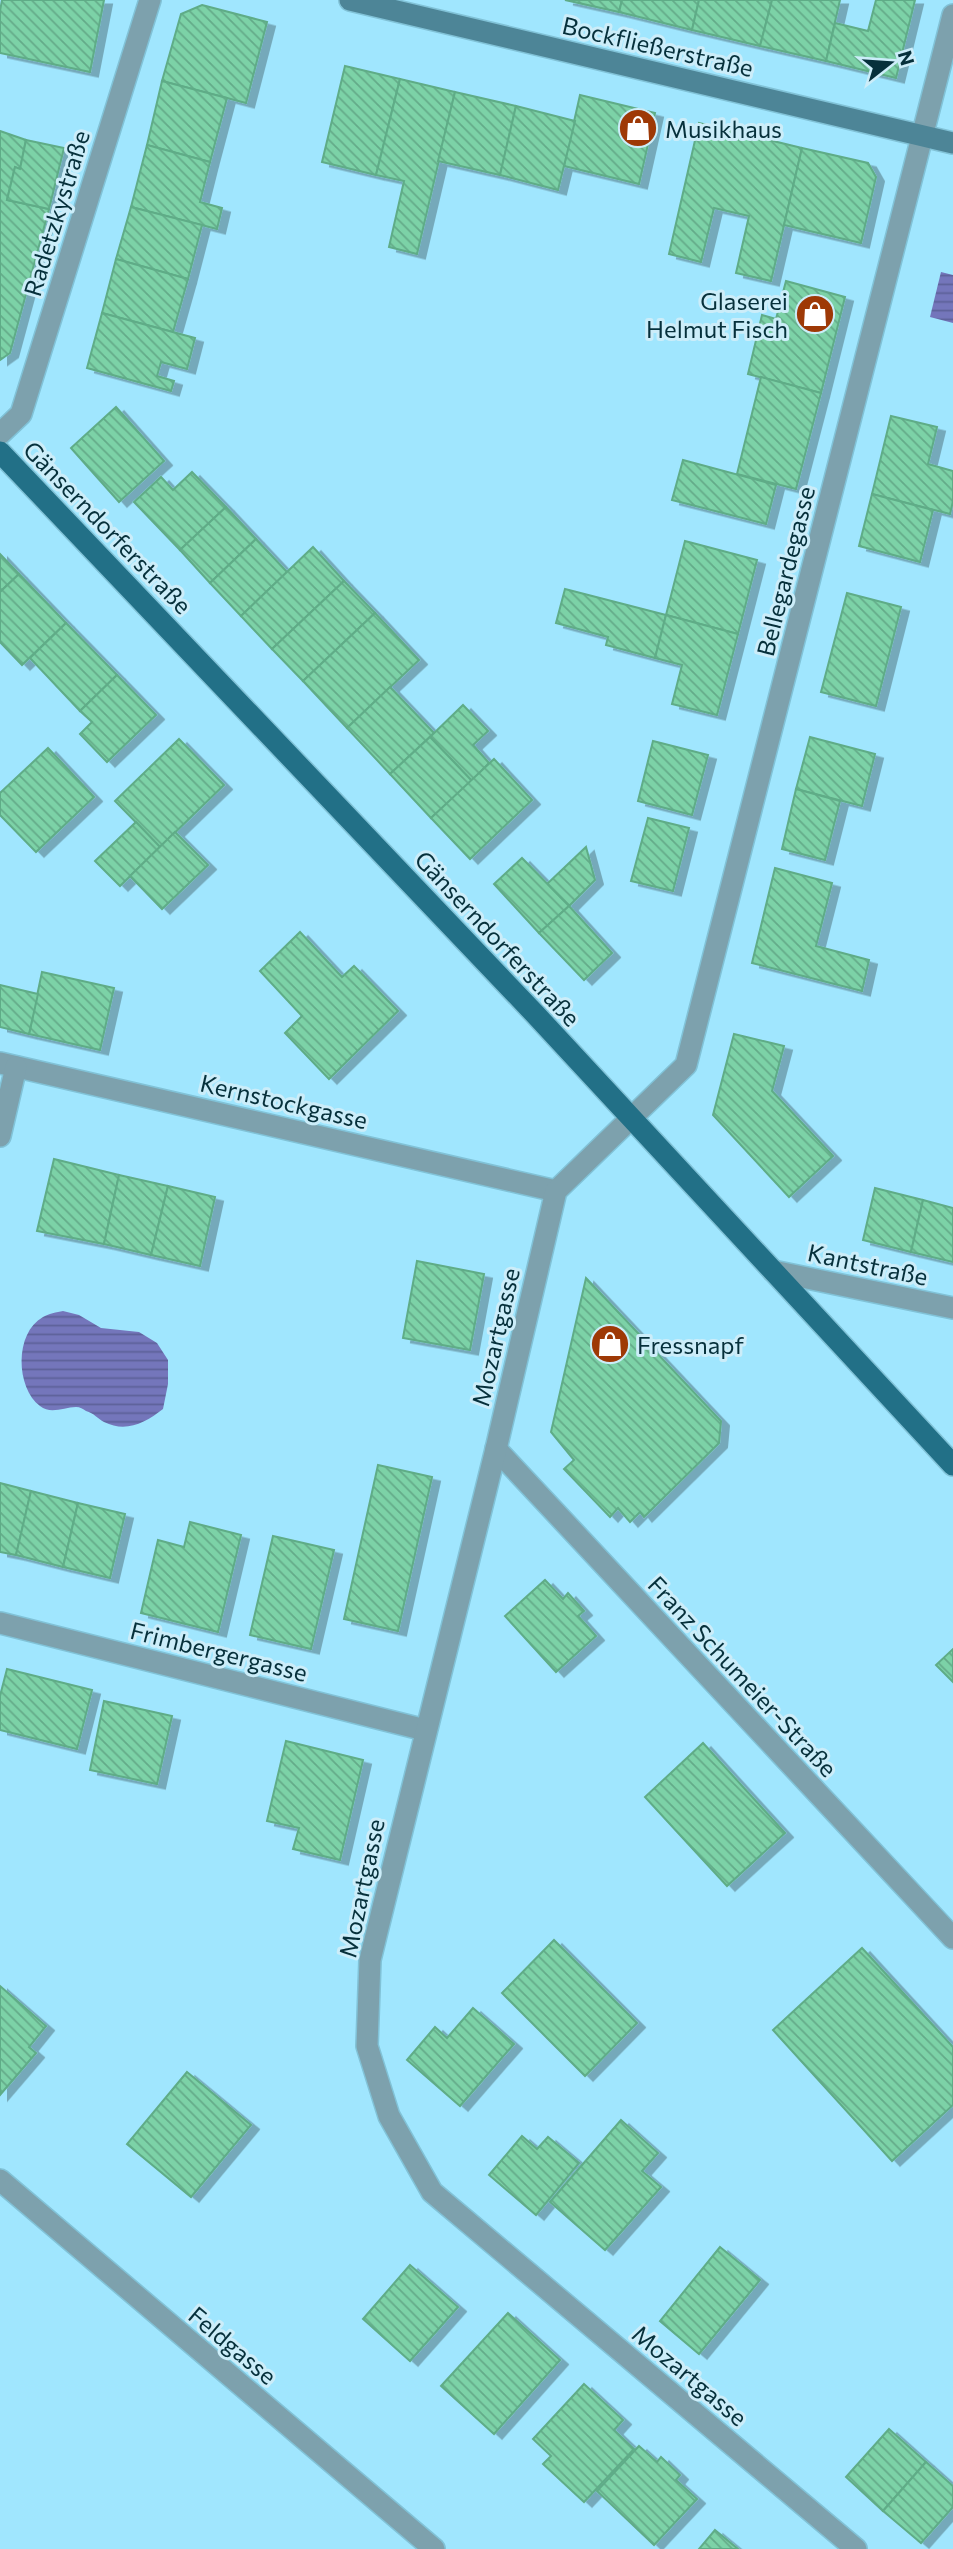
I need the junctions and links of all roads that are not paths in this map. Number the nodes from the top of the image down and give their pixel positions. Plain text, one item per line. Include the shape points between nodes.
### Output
1 (150, 0) edge
2 (350, 0) edge
3 (953, 15) edge
4 (923, 135) junction
5 (953, 142) edge
6 (0, 434) edge
7 (0, 452) edge
8 (8, 1065) edge
9 (631, 1119) junction
10 (0, 1136) edge
11 (556, 1191) junction
12 (773, 1271) junction
13 (953, 1308) edge
14 (496, 1449) junction
15 (953, 1465) edge
16 (0, 1623) edge
17 (425, 1730) junction
18 (953, 1938) edge
19 (0, 2180) edge
20 (434, 2549) edge
21 (856, 2549) edge

1 - 6 street, Radetzkystraße via 21,414
2 - 4 main road, Bockfließerstraße
3 - 4 street, Bellegardegasse
4 - 5 main road, Bockfließerstraße
4 - 9 street, Bellegardegasse via 686,1065
7 - 9 main road, Gänserndorferstraße
8 - 10 street
8 - 11 street, Kernstockgasse
9 - 11 street
9 - 12 main road, Gänserndorferstraße
11 - 14 street, Mozartgasse
12 - 13 street, Kantstraße
12 - 15 main road, Gänserndorferstraße
14 - 17 street, Mozartgasse
14 - 18 street, Franz Schumeier-Straße
16 - 17 street, Frimbergergasse
17 - 21 street, Mozartgasse via 370,1960 367,2046 389,2116 432,2192
19 - 20 street, Feldgasse

